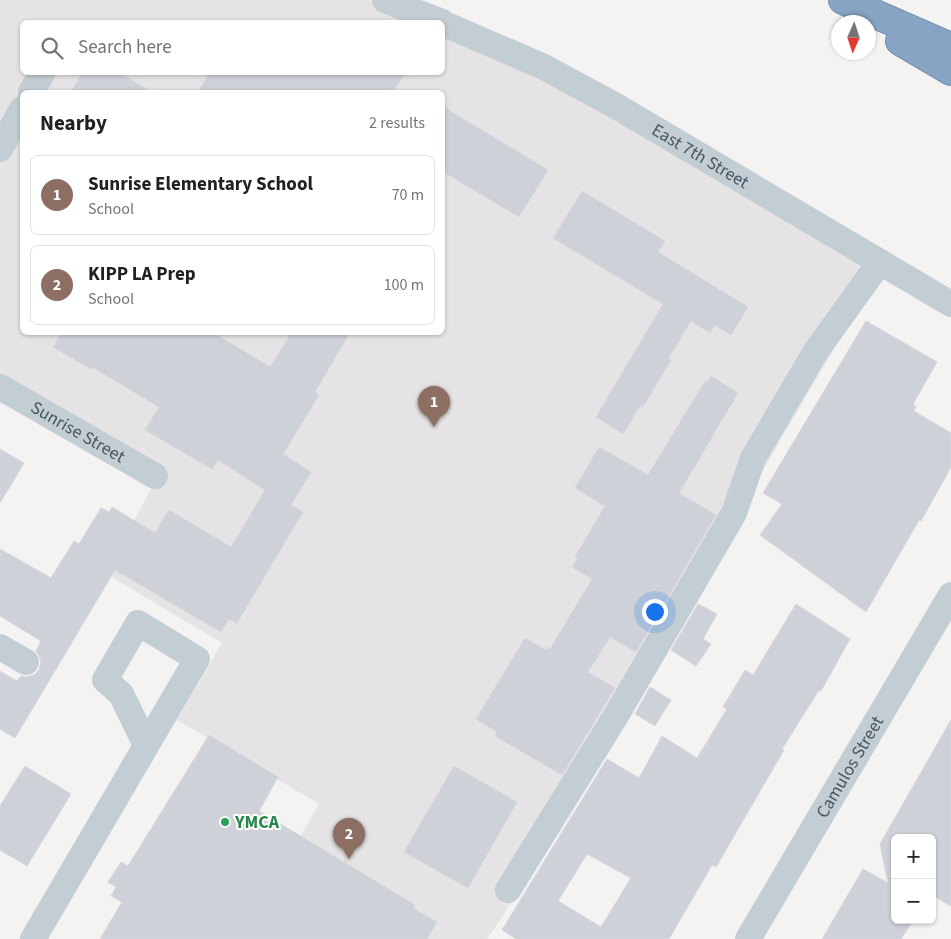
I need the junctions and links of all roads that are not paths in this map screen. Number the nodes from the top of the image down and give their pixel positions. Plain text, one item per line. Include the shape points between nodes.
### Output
1 (385, 0) edge
2 (829, 0) edge
3 (843, 0) edge
4 (854, 15) edge
5 (435, 20) edge
6 (445, 24) edge
7 (876, 28) edge
8 (951, 47) edge
9 (951, 71) edge
10 (40, 75) edge
11 (33, 90) edge
12 (20, 113) edge
13 (0, 150) edge
14 (880, 262) junction
15 (951, 304) edge
16 (0, 387) edge
17 (155, 476) dead end
18 (951, 595) edge
19 (0, 646) edge
20 (26, 662) dead end
21 (146, 745) junction
22 (508, 890) dead end
23 (33, 939) edge
24 (748, 939) edge

1 - 5 street, East 7th Street
2 - 4 highway
3 - 8 highway
6 - 14 street, East 7th Street via 544,67
7 - 9 highway
10 - 11 street
12 - 13 street
14 - 15 street, East 7th Street
14 - 22 street via 816,351 753,458 734,513
16 - 17 street, Sunrise Street
18 - 24 street, Camulos Street
19 - 20 street
21 - 21 street via 196,659 138,623 104,680 121,694
21 - 23 street

